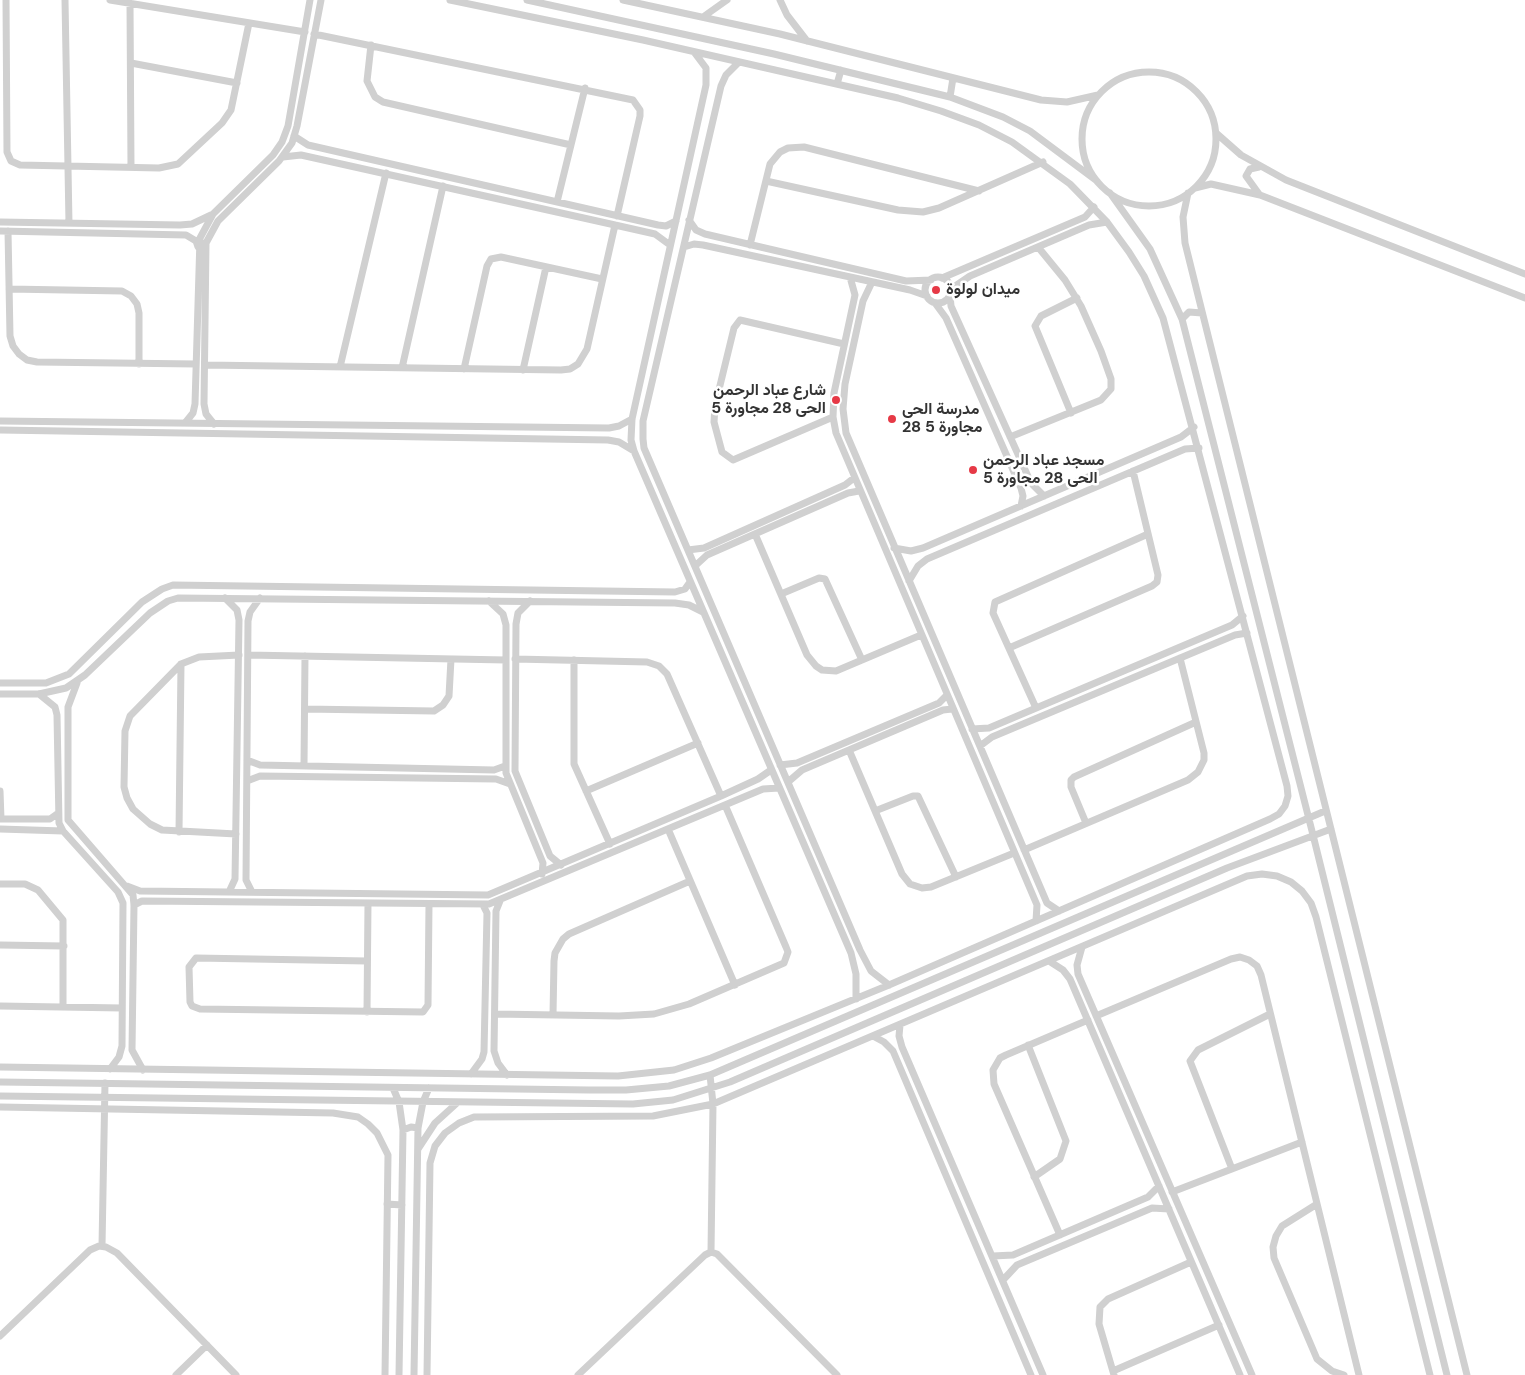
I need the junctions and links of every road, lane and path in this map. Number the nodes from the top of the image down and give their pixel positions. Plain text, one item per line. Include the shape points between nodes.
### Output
1 (6, 0) edge
2 (65, 0) edge
3 (110, 0) edge
4 (310, 0) edge
5 (321, 0) edge
6 (450, 0) edge
7 (527, 0) edge
8 (623, 0) edge
9 (727, 0) edge
10 (780, 0) edge
11 (130, 3) junction
12 (703, 18) junction
13 (250, 23) junction
14 (305, 32) junction
15 (314, 34) junction
16 (807, 41) junction
17 (371, 45) junction
18 (694, 51) junction
19 (739, 62) junction
20 (131, 63) junction
21 (841, 70) junction
22 (953, 78) junction
23 (238, 83) junction
24 (837, 84) junction
25 (585, 88) junction
26 (1098, 95) junction
27 (950, 96) junction
28 (291, 109) junction
29 (299, 111) junction
30 (1216, 133) junction
31 (294, 136) junction
32 (571, 145) junction
33 (283, 157) junction
34 (1043, 162) junction
35 (68, 166) junction
36 (131, 167) junction
37 (1259, 167) junction
38 (386, 173) junction
39 (247, 180) junction
40 (766, 181) junction
41 (1097, 181) junction
42 (253, 186) junction
43 (443, 186) junction
44 (1195, 188) junction
45 (980, 191) junction
46 (1188, 193) junction
47 (1110, 194) junction
48 (1260, 195) junction
49 (557, 202) junction
50 (1094, 207) junction
51 (213, 214) junction
52 (617, 216) junction
53 (690, 220) junction
54 (676, 221) junction
55 (0, 222) edge
56 (1107, 222) junction
57 (69, 223) junction
58 (615, 225) junction
59 (658, 225) junction
60 (4, 231) edge
61 (655, 234) junction
62 (670, 245) junction
63 (750, 245) junction
64 (198, 247) junction
65 (684, 247) junction
66 (1038, 247) junction
67 (546, 267) junction
68 (1525, 274) edge
69 (850, 277) junction
70 (942, 278) junction
71 (602, 279) junction
72 (931, 280) junction
73 (202, 282) junction
74 (872, 282) junction
75 (9, 289) junction
76 (950, 292) junction
77 (926, 296) junction
78 (1077, 298) junction
79 (1525, 298) edge
80 (935, 303) junction
81 (1202, 313) junction
82 (1182, 319) junction
83 (844, 344) junction
84 (644, 362) junction
85 (139, 364) junction
86 (196, 364) junction
87 (656, 364) junction
88 (205, 365) junction
89 (340, 367) junction
90 (402, 368) junction
91 (464, 369) junction
92 (523, 370) junction
93 (195, 404) junction
94 (204, 404) junction
95 (1071, 413) junction
96 (833, 417) junction
97 (632, 419) junction
98 (0, 421) edge
99 (80, 422) junction
100 (185, 423) junction
101 (214, 424) junction
102 (371, 426) junction
103 (1194, 427) junction
104 (0, 430) edge
105 (80, 431) junction
106 (370, 436) junction
107 (1010, 437) junction
108 (1199, 448) junction
109 (634, 452) junction
110 (1133, 472) junction
111 (854, 478) junction
112 (859, 491) junction
113 (1044, 496) junction
114 (1021, 506) junction
115 (755, 534) junction
116 (1148, 534) junction
117 (894, 548) junction
118 (688, 550) junction
119 (695, 566) junction
120 (908, 581) junction
121 (690, 582) junction
122 (781, 594) junction
123 (225, 598) junction
124 (260, 598) junction
125 (489, 601) junction
126 (530, 601) junction
127 (703, 612) junction
128 (1242, 616) junction
129 (1247, 633) junction
130 (109, 636) junction
131 (921, 636) junction
132 (117, 644) junction
133 (1009, 648) junction
134 (239, 655) junction
135 (248, 655) junction
136 (305, 656) junction
137 (451, 658) junction
138 (1180, 658) junction
139 (515, 659) junction
140 (506, 660) junction
141 (574, 660) junction
142 (862, 660) junction
143 (181, 664) junction
144 (78, 681) junction
145 (0, 683) edge
146 (0, 694) edge
147 (39, 694) junction
148 (947, 696) junction
149 (755, 706) junction
150 (952, 708) junction
151 (1036, 708) junction
152 (305, 709) junction
153 (746, 711) junction
154 (1196, 722) junction
155 (972, 729) junction
156 (698, 743) junction
157 (980, 746) junction
158 (849, 750) junction
159 (247, 760) junction
160 (780, 765) junction
161 (304, 766) junction
162 (505, 766) junction
163 (771, 770) junction
164 (247, 781) junction
165 (753, 782) junction
166 (788, 782) junction
167 (510, 784) junction
168 (779, 788) junction
169 (0, 791) edge
170 (757, 791) junction
171 (586, 792) junction
172 (721, 796) junction
173 (725, 805) junction
174 (875, 811) junction
175 (1325, 811) junction
176 (57, 814) junction
177 (1, 818) edge
178 (1308, 818) junction
179 (1086, 824) junction
180 (0, 829) edge
181 (668, 829) junction
182 (1330, 829) junction
183 (63, 831) junction
184 (179, 832) junction
185 (236, 834) junction
186 (1313, 835) junction
187 (610, 844) junction
188 (1024, 850) junction
189 (1014, 853) junction
190 (1220, 856) junction
191 (561, 865) junction
192 (1226, 868) junction
193 (542, 874) junction
194 (956, 877) junction
195 (690, 882) junction
196 (0, 884) edge
197 (127, 886) junction
198 (229, 892) junction
199 (252, 892) junction
200 (397, 894) junction
201 (500, 901) junction
202 (368, 903) junction
203 (397, 904) junction
204 (429, 904) junction
205 (134, 905) junction
206 (483, 905) junction
207 (1059, 911) junction
208 (1036, 921) junction
209 (0, 945) edge
210 (64, 946) junction
211 (1082, 947) junction
212 (367, 961) junction
213 (1049, 961) junction
214 (735, 985) junction
215 (888, 985) junction
216 (856, 999) junction
217 (0, 1006) edge
218 (63, 1007) junction
219 (122, 1008) junction
220 (367, 1012) junction
221 (495, 1014) junction
222 (1270, 1014) junction
223 (553, 1015) junction
224 (1096, 1016) junction
225 (880, 1018) junction
226 (1088, 1020) junction
227 (900, 1025) junction
228 (886, 1031) junction
229 (873, 1036) junction
230 (1028, 1045) junction
231 (0, 1067) edge
232 (110, 1069) junction
233 (143, 1070) junction
234 (471, 1074) junction
235 (507, 1075) junction
236 (710, 1075) junction
237 (0, 1082) edge
238 (105, 1083) junction
239 (393, 1088) junction
240 (429, 1088) junction
241 (712, 1090) junction
242 (0, 1096) edge
243 (105, 1097) junction
244 (399, 1102) junction
245 (423, 1102) junction
246 (458, 1102) junction
247 (713, 1104) junction
248 (0, 1107) edge
249 (104, 1109) junction
250 (418, 1128) junction
251 (403, 1130) junction
252 (1302, 1142) junction
253 (418, 1150) junction
254 (1232, 1169) junction
255 (1034, 1177) junction
256 (1159, 1186) junction
257 (1172, 1192) junction
258 (387, 1204) junction
259 (430, 1204) junction
260 (1317, 1204) junction
261 (402, 1205) junction
262 (417, 1205) junction
263 (1169, 1209) junction
264 (1060, 1235) junction
265 (102, 1246) junction
266 (711, 1252) junction
267 (993, 1256) junction
268 (1192, 1262) junction
269 (1004, 1280) junction
270 (1219, 1325) junction
271 (0, 1336) edge
272 (207, 1345) junction
273 (1114, 1373) edge
274 (176, 1375) edge
275 (236, 1375) edge
276 (385, 1375) edge
277 (399, 1375) edge
278 (414, 1375) edge
279 (427, 1375) edge
280 (578, 1375) edge
281 (836, 1375) edge
282 (1031, 1375) edge
283 (1043, 1375) edge
284 (1240, 1375) edge
285 (1252, 1375) edge
286 (1344, 1375) edge
287 (1360, 1375) edge
288 (1430, 1375) edge
289 (1447, 1375) edge
290 (1467, 1375) edge

1 - 35 street via 8,157 15,164
2 - 35 street
3 - 11 street
4 - 14 street
5 - 15 street
6 - 18 street
7 - 21 street
8 - 12 street
9 - 12 street
10 - 16 street
11 - 13 street
11 - 20 street
12 - 16 street
13 - 14 street
13 - 23 street
14 - 28 street
15 - 17 street
15 - 29 street
16 - 22 street
17 - 25 street
17 - 32 street via 367,80 375,97 383,102
18 - 19 street
18 - 54 street via 704,62 707,80
19 - 24 street
19 - 53 street via 726,75 721,86
20 - 23 street
20 - 36 street
21 - 24 street
21 - 27 street
22 - 26 street via 1054,102
22 - 27 street
23 - 36 street via 233,105 225,119 184,160 166,168
24 - 34 street via 949,113 1012,142
25 - 32 street
25 - 52 street via 628,97 638,104 640,110
26 - 30 street via 1120,78 1137,72 1174,76 1203,99 1212,115
26 - 41 street via 1088,111 1082,138 1084,156
27 - 41 street via 1003,117 1030,132
28 - 29 street
28 - 39 street via 286,134 278,149
29 - 31 street
30 - 37 street
30 - 44 street via 1213,159
31 - 33 street
31 - 49 street via 308,145
32 - 49 street
33 - 38 street via 301,155
33 - 42 street
34 - 45 street
34 - 50 street
35 - 36 street
35 - 57 street
37 - 48 street via 1250,169 1246,176
37 - 68 street via 1302,187
38 - 43 street
38 - 89 street
39 - 42 street
39 - 51 street
40 - 45 street via 915,212 939,208
40 - 45 street via 774,157 796,146
40 - 63 street
41 - 47 street
42 - 73 street via 218,221 209,235
43 - 58 street
43 - 90 street
44 - 46 street
44 - 48 street via 1223,185
46 - 47 street via 1172,202 1154,206 1136,204
46 - 81 street via 1183,230
47 - 82 street via 1150,249
48 - 79 street
49 - 52 street
50 - 56 street
50 - 70 street via 1085,216
51 - 57 street via 203,220 180,225
51 - 64 street
52 - 59 street
53 - 63 street via 700,232
53 - 65 street
54 - 59 street via 670,225
54 - 62 street
55 - 57 street
56 - 66 street via 1092,224
56 - 103 street via 1144,276 1163,318
58 - 61 street
58 - 71 street
59 - 61 street
60 - 64 street via 186,235 196,241
60 - 75 street
61 - 62 street
62 - 84 street
63 - 72 street via 906,281
64 - 73 street
65 - 69 street via 703,245
65 - 87 street
66 - 76 street via 970,276
66 - 78 street
67 - 71 street
67 - 91 street via 498,257 491,259
67 - 92 street
69 - 74 street
69 - 83 street via 855,295
70 - 72 street
70 - 76 street via 948,282
71 - 92 street via 587,349 578,364 561,370
72 - 77 street via 926,285
73 - 86 street
73 - 88 street
74 - 77 street
74 - 117 street via 864,296 845,384 844,419 850,446
75 - 85 street via 10,336 13,346 27,360
75 - 85 street via 122,291 137,304
76 - 80 street via 945,301
76 - 107 street via 951,306
77 - 80 street
78 - 95 street via 1112,384 1106,397
78 - 95 street via 1041,316 1035,326
80 - 114 street via 946,318 1020,488 1023,496
81 - 82 street via 1189,312
81 - 175 street
82 - 178 street
83 - 96 street via 834,393
83 - 96 street via 740,320 734,328 714,422 722,452 733,460
84 - 87 street
84 - 97 street
85 - 86 street
86 - 93 street
87 - 118 street via 642,439
88 - 89 street
88 - 94 street
89 - 90 street
90 - 91 street
91 - 92 street
93 - 94 street
93 - 100 street
94 - 101 street via 206,414
95 - 107 street
96 - 111 street via 841,449
97 - 102 street via 609,428
97 - 109 street
98 - 99 street
99 - 100 street
99 - 105 street
100 - 101 street
101 - 102 street
102 - 106 street
103 - 108 street
103 - 113 street via 1181,437
104 - 105 street
105 - 106 street
106 - 109 street via 608,440 619,442
107 - 113 street via 1031,483
108 - 110 street via 1186,449
108 - 128 street
109 - 121 street
110 - 116 street
110 - 120 street via 926,559
111 - 112 street
111 - 118 street via 845,485 704,548
112 - 115 street
112 - 131 street
113 - 114 street
114 - 117 street via 923,548 911,551
115 - 119 street via 707,555
115 - 122 street
116 - 133 street via 1158,575 1155,585
116 - 133 street via 998,600 993,605 993,612
117 - 120 street
118 - 119 street
119 - 149 street
120 - 155 street
121 - 127 street
121 - 130 street via 685,589 675,592 185,584 151,594
122 - 142 street via 807,655 816,666 836,671
122 - 142 street via 820,578 825,579
123 - 124 street
123 - 132 street via 168,601
123 - 134 street via 239,615
124 - 125 street
124 - 135 street via 249,616
125 - 126 street
125 - 140 street via 500,609 505,619
126 - 127 street via 675,603
126 - 139 street via 516,618
127 - 153 street
128 - 129 street
128 - 151 street via 1232,625
129 - 138 street
129 - 207 street via 1287,786 1285,806 1270,820
130 - 132 street
130 - 145 street via 78,667 58,680
131 - 142 street
131 - 148 street
132 - 144 street
133 - 151 street
134 - 143 street via 200,657
134 - 185 street
135 - 136 street
135 - 159 street
136 - 137 street
136 - 152 street
137 - 140 street
137 - 152 street via 449,696 434,711
138 - 154 street
138 - 157 street via 992,737
139 - 141 street
139 - 191 street via 516,776 550,856
140 - 162 street
141 - 156 street via 647,662 659,666 667,674
141 - 171 street via 574,759
143 - 184 street
143 - 184 street via 130,716 124,731 124,787 130,805 153,826
144 - 147 street via 53,693
144 - 197 street via 68,707 68,820
146 - 147 street
147 - 176 street via 55,707 58,715
148 - 150 street
148 - 160 street via 939,703 793,765
149 - 153 street
149 - 160 street
150 - 158 street
150 - 189 street
151 - 155 street via 985,729
152 - 161 street
153 - 163 street
154 - 179 street via 1204,753 1198,772 1188,780
154 - 179 street via 1074,777 1071,787
155 - 157 street
156 - 171 street
156 - 172 street
157 - 188 street
158 - 166 street via 802,770
158 - 174 street
159 - 161 street via 256,765
159 - 164 street
160 - 166 street
161 - 162 street via 494,770
162 - 167 street
163 - 165 street
163 - 168 street
164 - 167 street via 260,776 496,779
164 - 199 street via 246,880
165 - 170 street
165 - 172 street
166 - 215 street via 866,963
167 - 193 street via 542,860
168 - 170 street
168 - 216 street via 851,953 856,974
169 - 177 street
170 - 173 street
171 - 187 street
172 - 187 street
173 - 181 street
173 - 214 street via 788,952 779,967
174 - 194 street via 902,874 910,884 931,887
174 - 194 street via 918,796
175 - 178 street
175 - 182 street
176 - 177 street via 50,819
176 - 183 street
178 - 186 street
178 - 190 street
179 - 188 street
180 - 183 street
181 - 195 street
181 - 201 street
182 - 186 street
182 - 290 street
183 - 219 street via 122,899
184 - 185 street
185 - 198 street via 235,883
186 - 192 street
186 - 289 street
187 - 191 street
188 - 207 street via 1048,905
189 - 194 street
189 - 208 street via 1038,908
190 - 192 street
190 - 236 street
191 - 193 street
192 - 225 street
193 - 200 street via 488,895
195 - 214 street
195 - 223 street via 563,939 554,961
196 - 210 street via 25,884 43,895 63,920
197 - 198 street via 140,891
197 - 205 street via 133,895
198 - 199 street
199 - 200 street
200 - 203 street
201 - 206 street
201 - 221 street via 496,911
202 - 203 street
202 - 205 street via 142,901
202 - 212 street
203 - 204 street
204 - 206 street
204 - 220 street via 427,1008 420,1012
205 - 233 street via 132,1050
206 - 234 street via 487,913 484,1052
207 - 208 street
208 - 215 street
209 - 210 street
210 - 218 street
211 - 213 street
211 - 224 street via 1077,969
211 - 288 street via 1247,876 1277,876 1302,891 1316,917
212 - 220 street
212 - 220 street via 200,958 193,960 189,967 190,1002 196,1008
213 - 226 street via 1067,974
213 - 227 street
214 - 223 street via 654,1014
215 - 216 street
216 - 235 street via 674,1070 632,1076
217 - 218 street
218 - 219 street
219 - 232 street via 122,1050
221 - 223 street
221 - 235 street via 495,1055
222 - 224 street via 1257,966 1240,957
222 - 252 street
222 - 254 street via 1198,1050 1190,1061
224 - 257 street
225 - 228 street
225 - 241 street
226 - 230 street
226 - 256 street
227 - 228 street
227 - 267 street via 902,1047
228 - 229 street
229 - 247 street
229 - 282 street via 893,1051
230 - 255 street via 1066,1141 1060,1158
230 - 255 street via 1000,1058 993,1077
231 - 232 street
232 - 233 street
233 - 234 street
234 - 235 street
236 - 240 street via 669,1086 626,1090
236 - 241 street
237 - 238 street
238 - 239 street
238 - 243 street
239 - 240 street
239 - 244 street
240 - 245 street
241 - 246 street via 673,1100 633,1104
241 - 247 street
242 - 243 street
243 - 244 street
243 - 249 street
244 - 245 street
244 - 251 street
245 - 246 street
245 - 250 street
246 - 253 street via 435,1124
247 - 259 street via 652,1116 474,1117 445,1133 435,1146 430,1162
247 - 266 street
248 - 249 street
249 - 258 street via 333,1113 358,1117 377,1133 388,1155
249 - 265 street
250 - 251 street
250 - 253 street
251 - 261 street
252 - 254 street
252 - 260 street
253 - 262 street
254 - 257 street
255 - 264 street
256 - 263 street
256 - 264 street via 1148,1197
257 - 285 street
258 - 261 street
258 - 276 street
259 - 262 street
259 - 279 street
260 - 286 street via 1282,1226 1275,1241 1274,1258 1317,1359 1332,1371
260 - 287 street
261 - 277 street
262 - 278 street
263 - 268 street
263 - 269 street via 1152,1208 1026,1262 1013,1268
264 - 267 street via 1013,1255
265 - 271 street via 90,1250
265 - 272 street via 117,1253
266 - 280 street
266 - 281 street via 717,1254
267 - 269 street
268 - 270 street
268 - 273 street via 1103,1302 1098,1318
269 - 283 street
270 - 273 street
270 - 284 street
272 - 274 street
272 - 275 street

